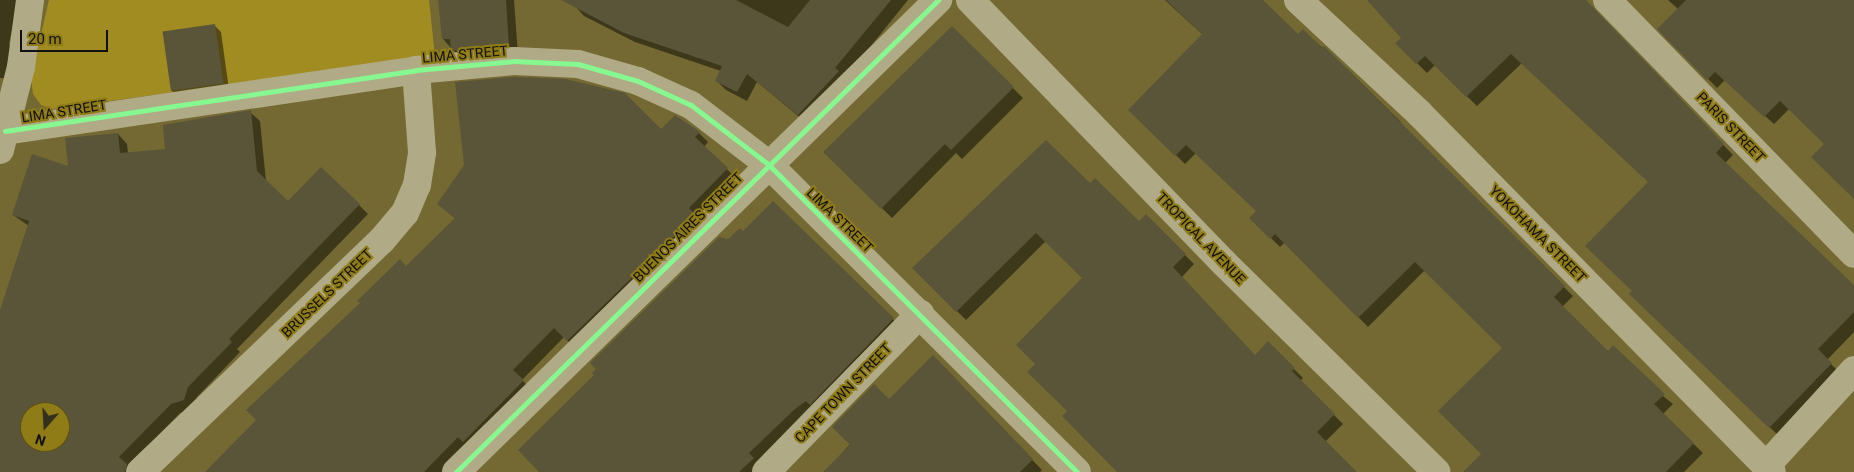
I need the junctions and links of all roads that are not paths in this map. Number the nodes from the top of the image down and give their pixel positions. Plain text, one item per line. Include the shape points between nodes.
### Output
1 (30, 0) edge
2 (938, 0) edge
3 (970, 0) edge
4 (1298, 0) edge
5 (1607, 0) edge
6 (416, 70) junction
7 (3, 140) edge
8 (768, 164) junction
9 (1854, 254) edge
10 (920, 314) junction
11 (1854, 370) edge
12 (1770, 469) edge
13 (140, 472) edge
14 (456, 472) edge
15 (766, 472) edge
16 (1077, 472) edge
17 (1436, 472) edge

1 - 7 street via 20,67
2 - 8 street, BUENOS AIRES STREET
3 - 17 street, TROPICAL AVENUE via 1224,263
4 - 12 street, YOKOHAMA STREET via 1419,114
5 - 9 street, PARIS STREET
6 - 7 street, LIMA STREET
6 - 8 street, LIMA STREET via 514,61 578,64 638,80 691,105
6 - 13 street, BRUSSELS STREET via 422,152 417,184 405,213 382,240
8 - 10 street, LIMA STREET
8 - 14 street, BUENOS AIRES STREET
10 - 15 street, CAPE TOWN STREET
10 - 16 street, LIMA STREET
11 - 12 street

